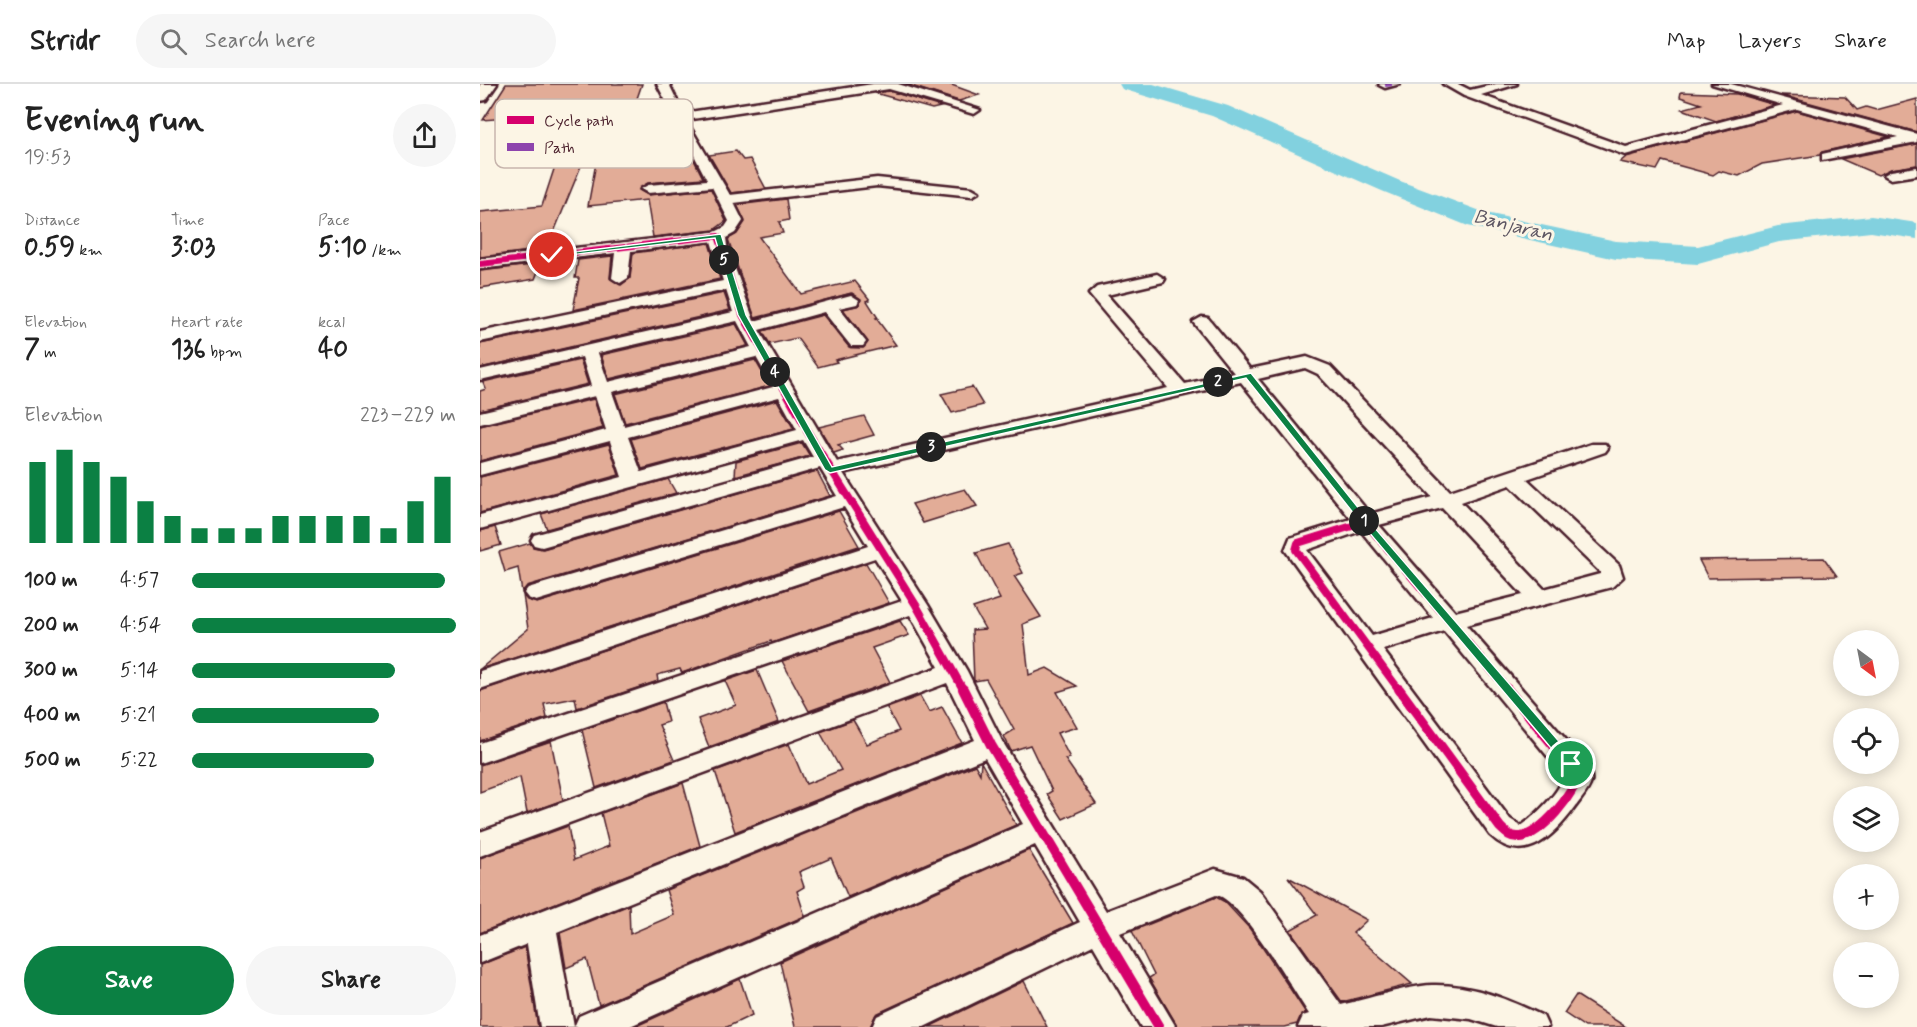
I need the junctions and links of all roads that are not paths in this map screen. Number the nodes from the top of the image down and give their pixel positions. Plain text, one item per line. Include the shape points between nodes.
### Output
1 (489, 84) edge
2 (663, 84) edge
3 (1449, 84) edge
4 (1511, 84) edge
5 (1718, 84) edge
6 (887, 85) edge
7 (1468, 94) junction
8 (480, 96) edge
9 (670, 99) edge
10 (1798, 105) junction
11 (974, 110) dead end
12 (693, 115) edge
13 (1916, 137) edge
14 (693, 143) edge
15 (1827, 157) dead end
16 (1917, 171) edge
17 (1891, 175) dead end
18 (715, 183) junction
19 (648, 189) dead end
20 (972, 192) dead end
21 (726, 200) junction
22 (718, 236) junction
23 (624, 246) junction
24 (480, 264) edge
25 (620, 278) dead end
26 (1157, 279) dead end
27 (731, 284) junction
28 (851, 300) dead end
29 (828, 306) junction
30 (746, 321) junction
31 (1202, 322) dead end
32 (480, 337) edge
33 (856, 342) dead end
34 (588, 350) junction
35 (763, 350) junction
36 (480, 375) edge
37 (1248, 375) junction
38 (603, 390) junction
39 (785, 390) junction
40 (1180, 390) junction
41 (480, 418) edge
42 (618, 433) junction
43 (808, 434) junction
44 (1598, 448) dead end
45 (827, 465) junction
46 (480, 469) edge
47 (1513, 477) junction
48 (634, 480) junction
49 (849, 499) junction
50 (1446, 500) junction
51 (480, 522) edge
52 (1365, 522) junction
53 (542, 540) dead end
54 (880, 549) junction
55 (536, 593) dead end
56 (1539, 598) junction
57 (916, 605) junction
58 (1449, 621) junction
59 (1367, 646) junction
60 (954, 671) junction
61 (480, 680) edge
62 (990, 745) junction
63 (480, 753) edge
64 (1042, 830) junction
65 (480, 844) edge
66 (540, 925) junction
67 (1100, 927) junction
68 (480, 949) edge
69 (1324, 1024) edge
70 (557, 1027) edge
71 (591, 1027) edge
72 (889, 1027) edge
73 (1159, 1027) edge
74 (1531, 1027) edge

1 - 8 highway
2 - 9 street
3 - 7 street
4 - 7 street
5 - 10 street
6 - 11 street
6 - 12 street
7 - 10 street via 1625,151
10 - 13 street
13 - 15 street
14 - 18 street
16 - 17 street
18 - 19 street
18 - 21 street
20 - 21 street via 877,182
21 - 22 street via 736,221 730,230
22 - 23 street
22 - 27 street
23 - 24 street
23 - 25 street
26 - 40 street via 1097,294
27 - 30 street
27 - 32 street
28 - 29 street
29 - 30 street
29 - 33 street
30 - 34 street
30 - 35 street
31 - 37 street
34 - 36 street
34 - 38 street
35 - 38 street
35 - 39 street
37 - 40 street
37 - 50 street via 1307,362 1324,370
37 - 52 street
38 - 41 street
38 - 42 street
39 - 42 street
39 - 43 street
40 - 45 street
42 - 46 street
42 - 48 street
43 - 45 street
43 - 48 street
44 - 47 street
45 - 49 street
45 - 53 street
47 - 50 street
47 - 56 street via 1611,570 1611,577 1604,582
48 - 51 street
49 - 54 street
49 - 55 street
50 - 52 street
50 - 56 street
52 - 58 street
52 - 59 street via 1310,537 1298,543 1296,550
54 - 57 street
54 - 61 street
56 - 58 street
57 - 60 street
57 - 63 street
58 - 59 street
58 - 59 street via 1577,774 1577,783 1538,831 1523,837 1510,836 1500,827
60 - 62 street
60 - 65 street
62 - 64 street
62 - 66 street
64 - 67 street
64 - 71 street
66 - 68 street
66 - 70 street
67 - 69 street via 1215,882 1228,883 1253,905
67 - 72 street
67 - 73 street
69 - 74 street via 1431,1000 1494,1009

